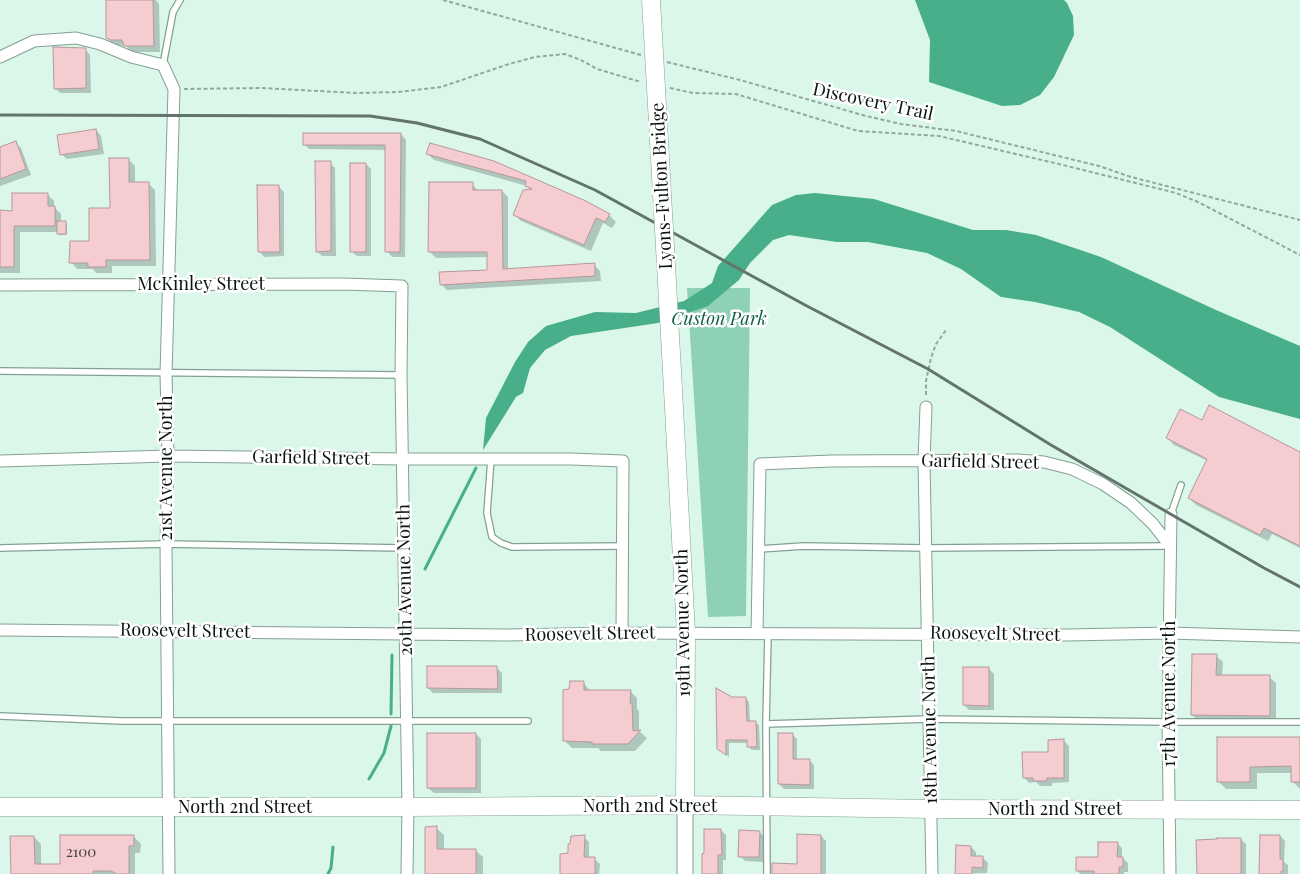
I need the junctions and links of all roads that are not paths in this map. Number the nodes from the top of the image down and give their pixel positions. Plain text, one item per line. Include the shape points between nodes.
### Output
1 (180, 0) edge
2 (652, 0) edge
3 (0, 57) edge
4 (164, 65) junction
5 (170, 284) junction
6 (0, 285) edge
7 (402, 286) joint
8 (0, 371) edge
9 (672, 372) joint
10 (166, 374) junction
11 (401, 375) junction
12 (926, 407) road end
13 (168, 456) junction
14 (404, 459) junction
15 (491, 459) junction
16 (0, 461) edge
17 (924, 461) junction
18 (1181, 485) dead end
19 (1171, 514) joint
20 (166, 544) junction
21 (622, 546) junction
22 (1170, 546) junction
23 (0, 548) edge
24 (403, 548) junction
25 (926, 548) junction
26 (759, 549) junction
27 (0, 630) edge
28 (168, 630) junction
29 (622, 633) junction
30 (686, 633) junction
31 (763, 633) junction
32 (1169, 633) junction
33 (406, 634) junction
34 (928, 634) junction
35 (1300, 637) edge
36 (0, 716) edge
37 (929, 718) junction
38 (168, 720) junction
39 (407, 720) junction
40 (528, 720) dead end
41 (1168, 722) junction
42 (1300, 722) edge
43 (766, 724) junction
44 (685, 805) junction
45 (767, 806) junction
46 (0, 807) edge
47 (169, 807) junction
48 (408, 808) junction
49 (931, 809) junction
50 (1170, 810) junction
51 (1300, 810) edge
52 (169, 874) edge
53 (407, 874) edge
54 (685, 874) edge
55 (767, 874) edge
56 (932, 874) edge
57 (1170, 874) edge

1 - 4 lane via 174,12
2 - 9 main road, Lyons-Fulton Bridge, bridge
3 - 4 street via 34,41 76,38
4 - 5 street, 21st Avenue North via 174,90
5 - 6 street, McKinley Street
5 - 7 street, McKinley Street
5 - 10 street, 21st Avenue North
7 - 11 street, 20th Avenue North
8 - 10 lane
9 - 30 main road, 19th Avenue North
10 - 11 lane
10 - 13 street, 21st Avenue North
11 - 14 street, 20th Avenue North
12 - 17 street, 18th Avenue North
13 - 14 street, Garfield Street
13 - 16 street, Garfield Street
13 - 20 street, 21st Avenue North
14 - 15 street, Garfield Street
14 - 24 street, 20th Avenue North
15 - 21 lane via 487,513 492,537 501,543 512,547
15 - 21 street, Garfield Street via 623,461
17 - 22 street, Garfield Street via 1018,460 1072,469 1131,503
17 - 25 street, 18th Avenue North
17 - 26 street, Garfield Street via 760,464
18 - 19 lane
19 - 22 street, 17th Avenue North
20 - 23 lane
20 - 24 lane
20 - 28 street, 21st Avenue North
21 - 29 street
22 - 25 lane
22 - 32 street, 17th Avenue North
24 - 33 street, 20th Avenue North
25 - 26 lane via 804,546
25 - 34 street, 18th Avenue North
26 - 31 street
27 - 28 street, Roosevelt Street
28 - 33 street, Roosevelt Street
28 - 38 street, 21st Avenue North
29 - 30 street, Roosevelt Street
29 - 33 street, Roosevelt Street
30 - 31 street, Roosevelt Street
30 - 44 main road, 19th Avenue North
31 - 34 street, Roosevelt Street
31 - 43 lane
32 - 34 street, Roosevelt Street
32 - 35 street, Roosevelt Street
32 - 41 street, 17th Avenue North
33 - 39 street, 20th Avenue North
34 - 37 street, 18th Avenue North
36 - 38 lane
37 - 41 lane
37 - 43 lane
37 - 49 street, 18th Avenue North
38 - 39 lane
38 - 47 street, 21st Avenue North
39 - 40 lane
39 - 48 street, 20th Avenue North
41 - 42 lane
41 - 50 street, 17th Avenue North
43 - 45 lane
44 - 45 main road, North 2nd Street
44 - 48 main road, North 2nd Street
44 - 54 main road, 19th Avenue North
45 - 49 main road, North 2nd Street
45 - 55 lane
46 - 47 main road, North 2nd Street
47 - 48 main road, North 2nd Street
47 - 52 street, 21st Avenue North
48 - 53 street, 20th Avenue North
49 - 50 main road, North 2nd Street
49 - 56 street, 18th Avenue North
50 - 51 main road, North 2nd Street
50 - 57 street, 17th Avenue North

